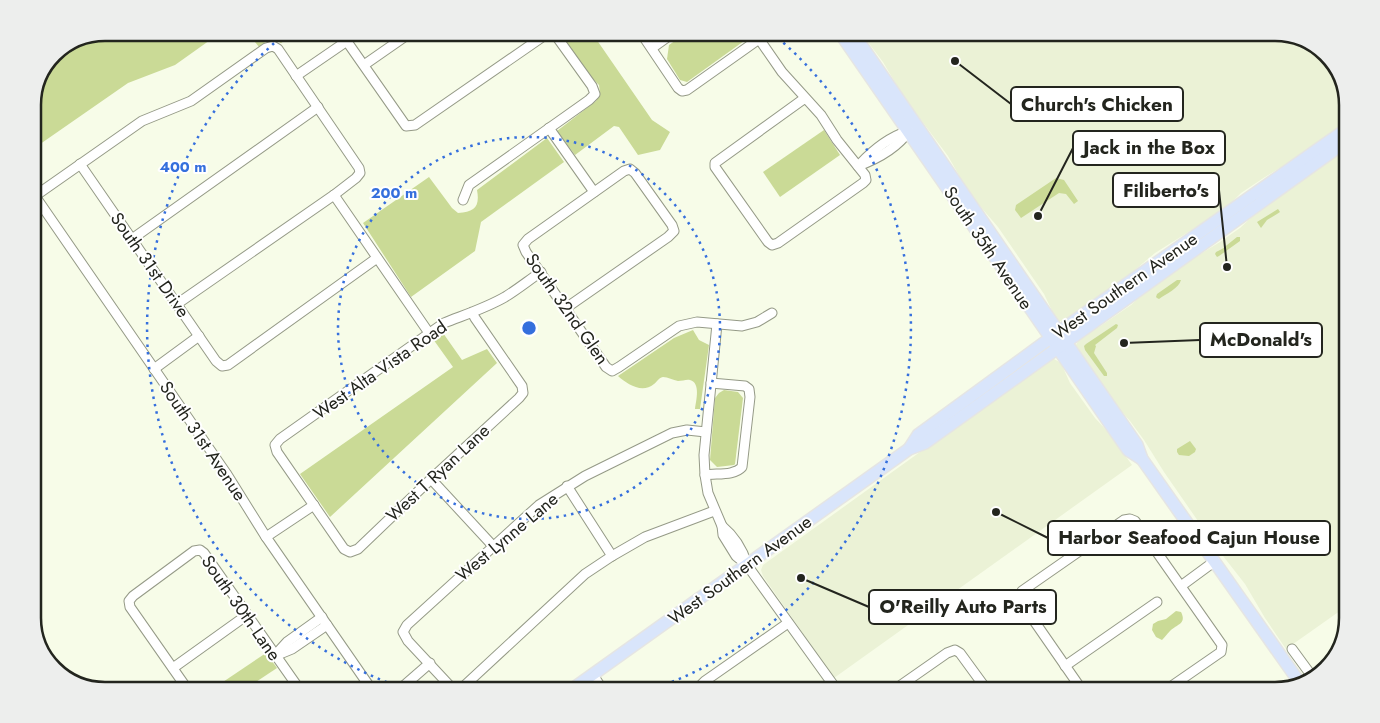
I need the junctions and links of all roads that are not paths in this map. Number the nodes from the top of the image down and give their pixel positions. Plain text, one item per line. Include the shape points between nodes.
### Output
1 (347, 41) joint
2 (397, 41) edge
3 (535, 41) edge
4 (560, 41) edge
5 (647, 41) edge
6 (661, 41) edge
7 (751, 41) edge
8 (760, 41) edge
9 (846, 41) edge
10 (859, 41) edge
11 (652, 48) junction
12 (364, 65) junction
13 (296, 76) junction
14 (805, 98) junction
15 (318, 107) junction
16 (549, 128) junction
17 (908, 131) junction
18 (1339, 134) edge
19 (1339, 147) edge
20 (80, 164) junction
21 (858, 166) junction
22 (951, 185) junction
23 (41, 189) edge
24 (594, 192) junction
25 (334, 195) junction
26 (463, 200) dead end
27 (41, 204) edge
28 (132, 238) junction
29 (377, 258) junction
30 (541, 272) junction
31 (177, 304) junction
32 (566, 308) junction
33 (472, 312) junction
34 (772, 314) dead end
35 (717, 324) junction
36 (429, 333) junction
37 (199, 336) junction
38 (1058, 340) junction
39 (154, 369) junction
40 (711, 383) junction
41 (706, 432) junction
42 (705, 476) junction
43 (431, 479) junction
44 (567, 486) junction
45 (314, 505) junction
46 (714, 510) junction
47 (266, 537) junction
48 (493, 546) junction
49 (612, 556) junction
50 (1215, 561) junction
51 (747, 565) junction
52 (1181, 586) junction
53 (1157, 602) dead end
54 (247, 615) junction
55 (324, 621) junction
56 (788, 623) junction
57 (1292, 649) dead end
58 (275, 656) junction
59 (430, 663) junction
60 (1066, 666) junction
61 (173, 668) junction
62 (1309, 672) edge
63 (592, 675) junction
64 (1296, 678) edge
65 (183, 682) edge
66 (294, 682) edge
67 (366, 682) edge
68 (408, 682) edge
69 (447, 682) edge
70 (468, 682) edge
71 (582, 682) edge
72 (597, 682) edge
73 (704, 682) edge
74 (827, 682) edge
75 (905, 682) edge
76 (981, 682) edge
77 (1077, 682) edge
78 (1178, 682) edge

1 - 12 street
1 - 13 street
2 - 12 street
3 - 12 street via 415,125 406,126
4 - 16 street via 592,86 594,94
5 - 11 street
6 - 11 street
7 - 11 street via 682,91
8 - 14 street
9 - 17 main road, South 35th Avenue
10 - 22 main road, South 35th Avenue
13 - 15 street
13 - 20 street via 278,49 273,46 266,48 191,101 142,121
14 - 21 street
14 - 21 street via 715,163 768,242 772,245 785,237 863,183 865,175
15 - 25 street via 360,168 356,178
15 - 28 street
16 - 24 street
16 - 26 street via 469,185
17 - 21 street via 902,141 886,147 874,160
17 - 22 main road, South 35th Avenue
18 - 38 main road, West Southern Avenue
19 - 38 main road, West Southern Avenue
20 - 23 street
20 - 28 street, South 31st Drive
22 - 38 main road, South 35th Avenue
24 - 30 street, South 32nd Glen via 523,245
24 - 32 street via 630,169 674,231
25 - 29 street
25 - 31 street
27 - 39 street, South 31st Avenue
28 - 31 street, South 31st Drive
29 - 36 street
29 - 37 street, South 31st Drive via 228,365 222,366 216,361
30 - 32 street, South 32nd Glen
30 - 33 street, West Alta Vista Road via 506,296
31 - 37 street, South 31st Drive
32 - 35 street, South 32nd Glen via 612,371 679,326 697,322
33 - 36 street, West Alta Vista Road
33 - 43 street, West T Ryan Lane via 522,386 523,393
34 - 35 street via 742,326
35 - 40 street
36 - 45 street, West Alta Vista Road via 275,445
37 - 39 street
38 - 50 main road, South 35th Avenue via 1137,445 1142,459
38 - 51 main road, West Southern Avenue via 925,443 909,449
39 - 47 street, South 31st Avenue
40 - 41 street
40 - 42 street via 745,386 750,390 750,397 740,470
41 - 42 street
41 - 44 street, West Lynne Lane via 687,430 672,433
42 - 46 street
43 - 45 street, West T Ryan Lane via 358,549 350,552 344,549
43 - 48 street
44 - 48 street, West Lynne Lane
44 - 49 street
45 - 47 street
46 - 49 street via 645,537
46 - 51 street via 722,526 743,552
47 - 55 street, South 31st Avenue
48 - 59 street, West Lynne Lane via 406,625 403,632 408,641
49 - 70 street via 585,574
50 - 52 street
50 - 64 main road, South 35th Avenue
51 - 56 street
51 - 63 main road, West Southern Avenue
52 - 60 street via 1135,521 1124,520 1022,591 1021,602
52 - 78 street via 1222,648
53 - 60 street
54 - 58 street, South 30th Lane
54 - 61 street
54 - 61 street, South 30th Lane via 204,553 194,551 129,601
55 - 58 street via 299,639 292,649
55 - 67 street, South 31st Avenue
56 - 73 street
56 - 74 street
57 - 62 street
58 - 66 street, South 30th Lane
59 - 68 street
59 - 69 street
60 - 77 street
61 - 65 street
63 - 71 main road, West Southern Avenue
63 - 72 street
75 - 76 street via 955,650

